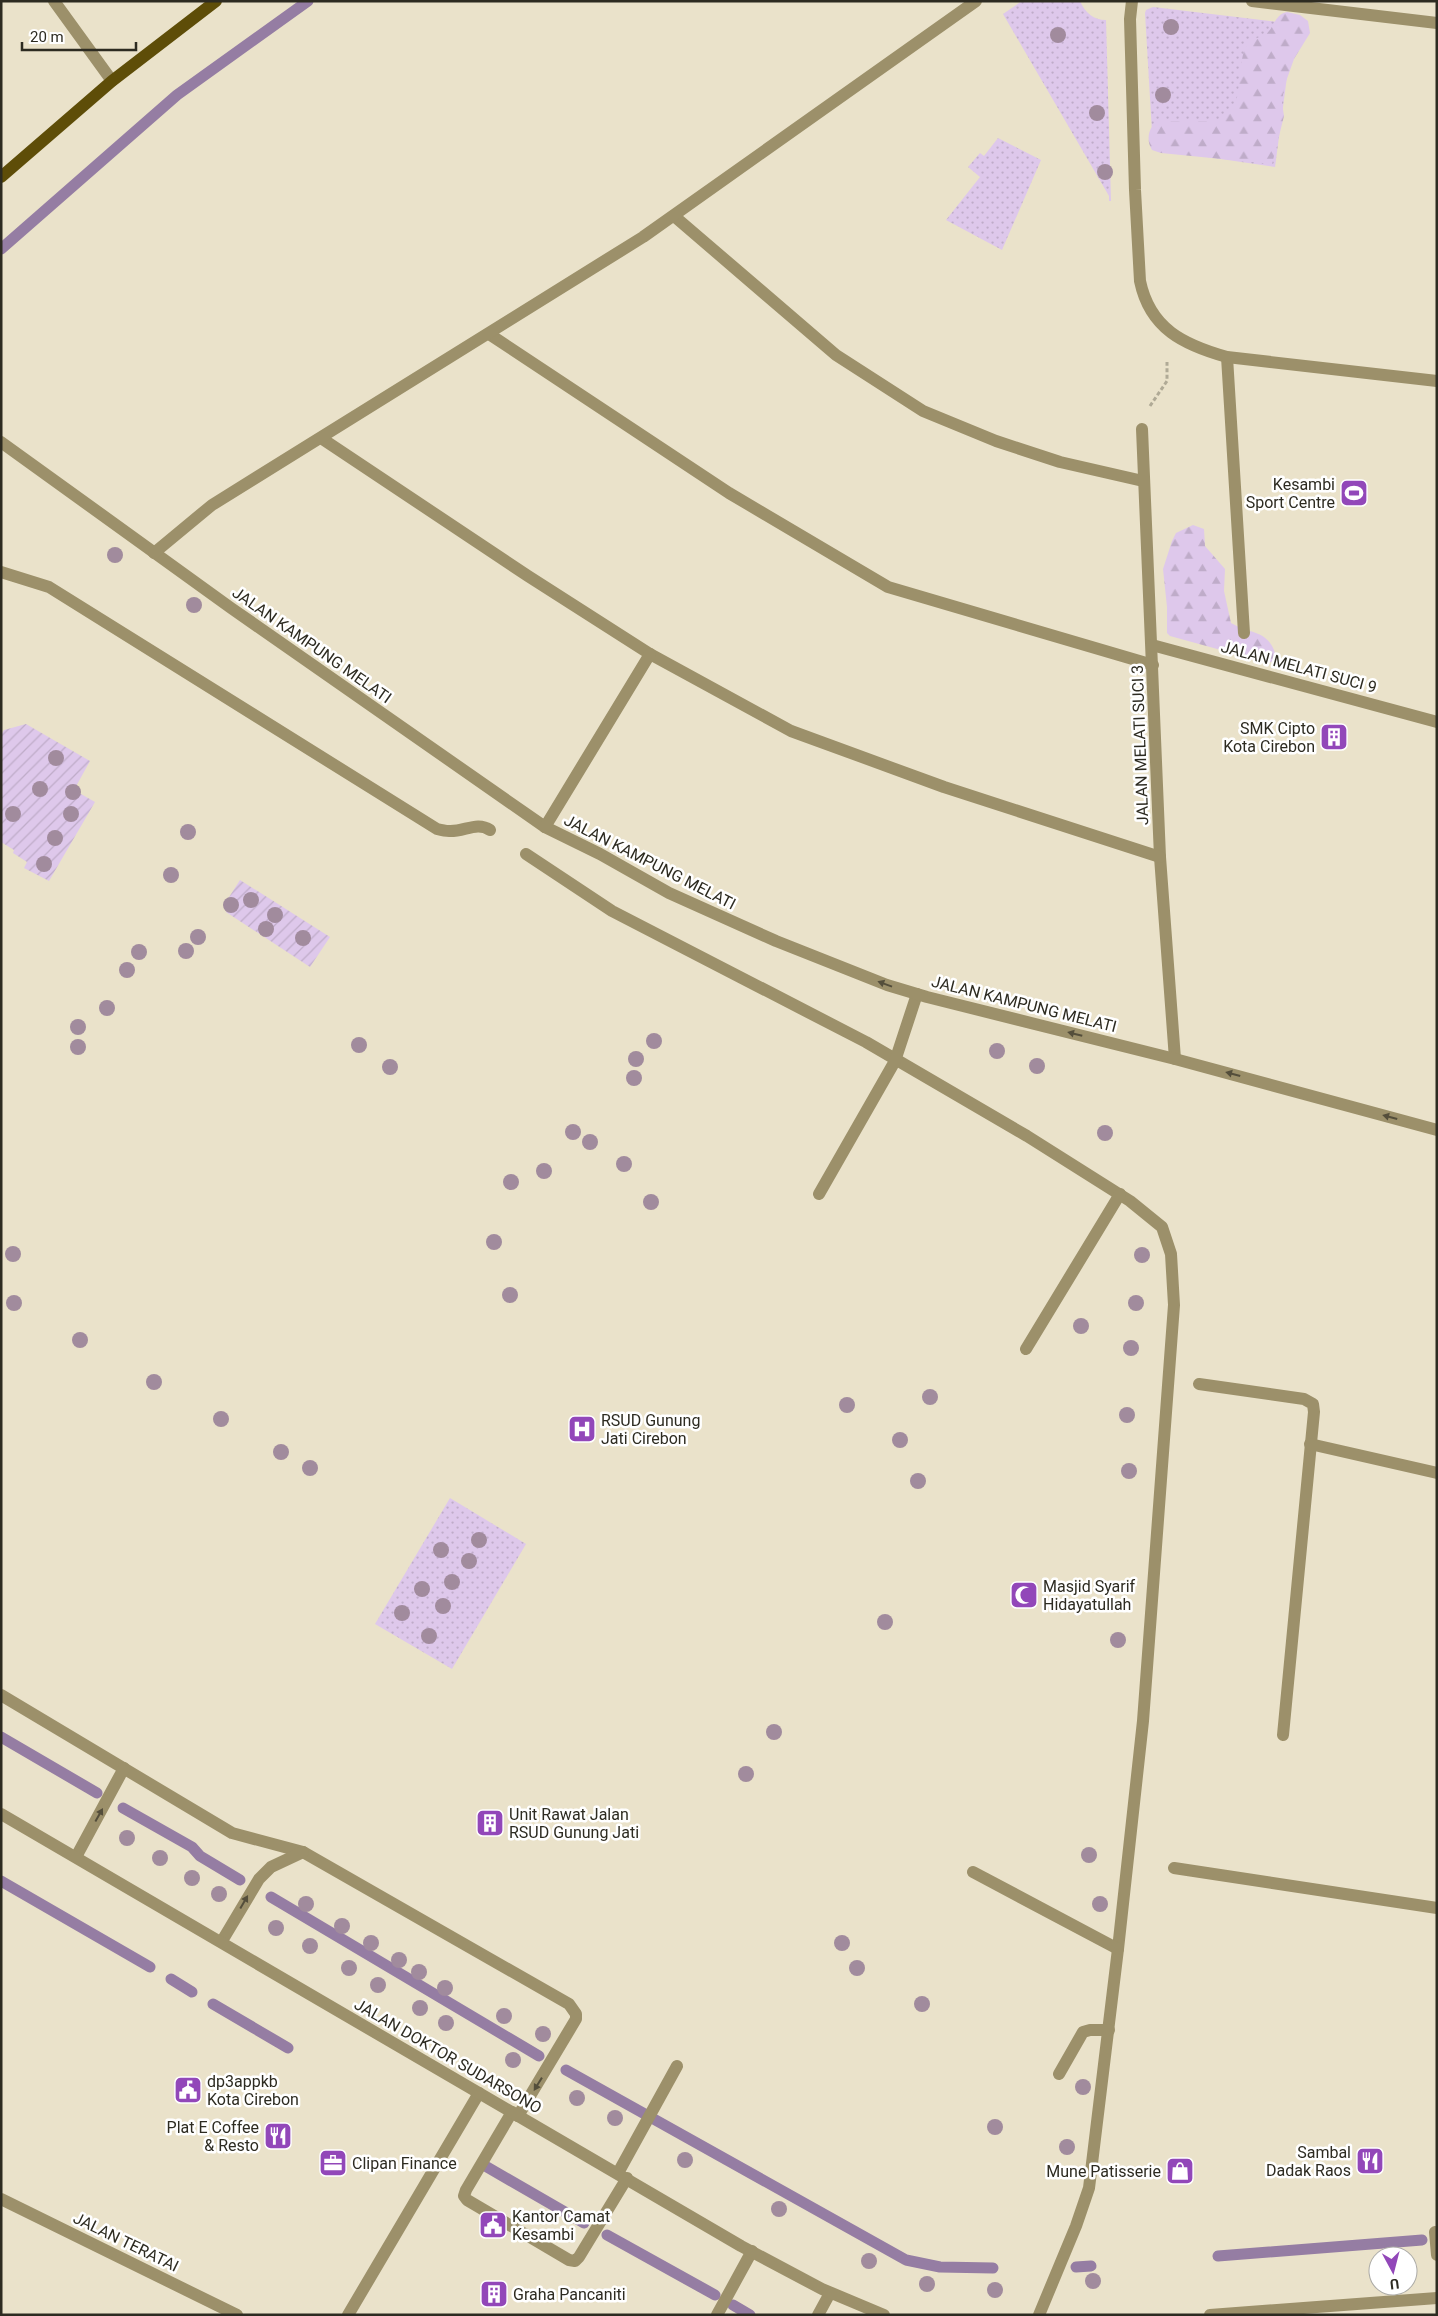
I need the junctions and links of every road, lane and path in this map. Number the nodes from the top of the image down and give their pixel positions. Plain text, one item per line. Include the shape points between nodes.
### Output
1 (54, 1) edge
2 (216, 1) edge
3 (976, 1) edge
4 (1132, 1) edge
5 (1252, 1) edge
6 (1437, 23) edge
7 (112, 81) junction
8 (1, 177) edge
9 (674, 216) junction
10 (489, 334) junction
11 (1176, 336) junction
12 (1227, 357) junction
13 (1437, 381) edge
14 (1142, 429) joint
15 (321, 438) junction
16 (1, 442) edge
17 (1143, 481) junction
18 (154, 553) junction
19 (1, 572) edge
20 (1244, 633) dead end
21 (1152, 645) junction
22 (650, 654) junction
23 (1153, 665) junction
24 (1437, 722) edge
25 (545, 827) junction
26 (490, 830) dead end
27 (526, 854) dead end
28 (1160, 857) junction
29 (916, 994) junction
30 (1175, 1059) junction
31 (896, 1061) junction
32 (1437, 1130) edge
33 (819, 1194) dead end
34 (1120, 1194) junction
35 (1026, 1348) dead end
36 (1199, 1384) dead end
37 (1310, 1444) junction
38 (1437, 1473) edge
39 (1, 1695) edge
40 (1282, 1735) dead end
41 (124, 1768) junction
42 (1, 1814) edge
43 (303, 1852) junction
44 (76, 1857) junction
45 (1174, 1868) dead end
46 (973, 1872) dead end
47 (1437, 1908) edge
48 (222, 1941) junction
49 (1118, 1949) junction
50 (1109, 2030) junction
51 (677, 2066) dead end
52 (1059, 2074) dead end
53 (478, 2093) junction
54 (515, 2114) junction
55 (622, 2176) junction
56 (1, 2199) edge
57 (1435, 2232) dead end
58 (752, 2251) junction
59 (1437, 2255) edge
60 (830, 2293) junction
61 (1437, 2298) edge
62 (1287, 2312) edge
63 (237, 2315) edge
64 (348, 2315) edge
65 (717, 2315) edge
66 (818, 2315) edge
67 (884, 2315) edge
68 (1040, 2315) edge
69 (1210, 2315) edge

1 - 7 street
2 - 7 main road
3 - 9 street
4 - 11 street via 1134,180 1140,281 1149,308
5 - 6 street
7 - 8 main road
9 - 10 street
9 - 17 street via 836,356 923,411 996,441 1060,462
10 - 15 street
10 - 23 street via 729,494 888,587
11 - 12 street via 1194,348
11 - 14 path via 1168,357 1167,381 1150,406 1150,418
12 - 13 street
12 - 20 street
14 - 17 street, JALAN MELATI SUCI 3
15 - 18 street via 212,505
15 - 22 street
16 - 18 street, JALAN KAMPUNG MELATI
17 - 21 street, JALAN MELATI SUCI 3
18 - 25 street, JALAN KAMPUNG MELATI
19 - 26 street via 49,587 437,829 450,832 485,826
21 - 23 street, JALAN MELATI SUCI 3
21 - 24 street, JALAN MELATI SUCI 9
22 - 25 street
22 - 28 street via 783,727 840,750
23 - 28 street, JALAN MELATI SUCI 3
29 -> 25 street, JALAN KAMPUNG MELATI via 767,937 669,893
27 - 31 street via 612,912 866,1042
28 - 30 street, JALAN MELATI SUCI 3
30 -> 29 street, JALAN KAMPUNG MELATI
29 - 31 street
32 -> 30 street, JALAN KAMPUNG MELATI
31 - 33 street
31 - 34 street
34 - 35 street
34 - 49 street via 1162,1227 1171,1254 1174,1306 1143,1721
36 - 37 street via 1304,1399 1312,1404 1314,1412
37 - 38 street
37 - 40 street
39 - 41 street
41 - 43 street via 232,1833
44 -> 41 street
42 - 44 street, JALAN DOKTOR SUDARSONO
48 -> 43 street via 259,1879 271,1866
43 -> 54 street via 570,2004 576,2019 558,2052
44 - 48 street, JALAN DOKTOR SUDARSONO
45 - 47 street
46 - 49 street
48 - 53 street, JALAN DOKTOR SUDARSONO
49 - 50 street
50 - 52 street via 1084,2032
50 - 68 street via 1089,2188
51 - 55 street via 636,2139
53 - 54 street, JALAN DOKTOR SUDARSONO
53 - 64 street
54 - 55 street, JALAN DOKTOR SUDARSONO
54 - 55 street via 464,2196 569,2260 575,2261 579,2257
55 - 58 street, JALAN DOKTOR SUDARSONO
56 - 63 street, JALAN TERATAI
57 - 59 street
58 - 60 street, JALAN DOKTOR SUDARSONO
58 - 65 street
60 - 66 street
60 - 67 street, JALAN DOKTOR SUDARSONO
61 - 62 street
62 - 69 street

